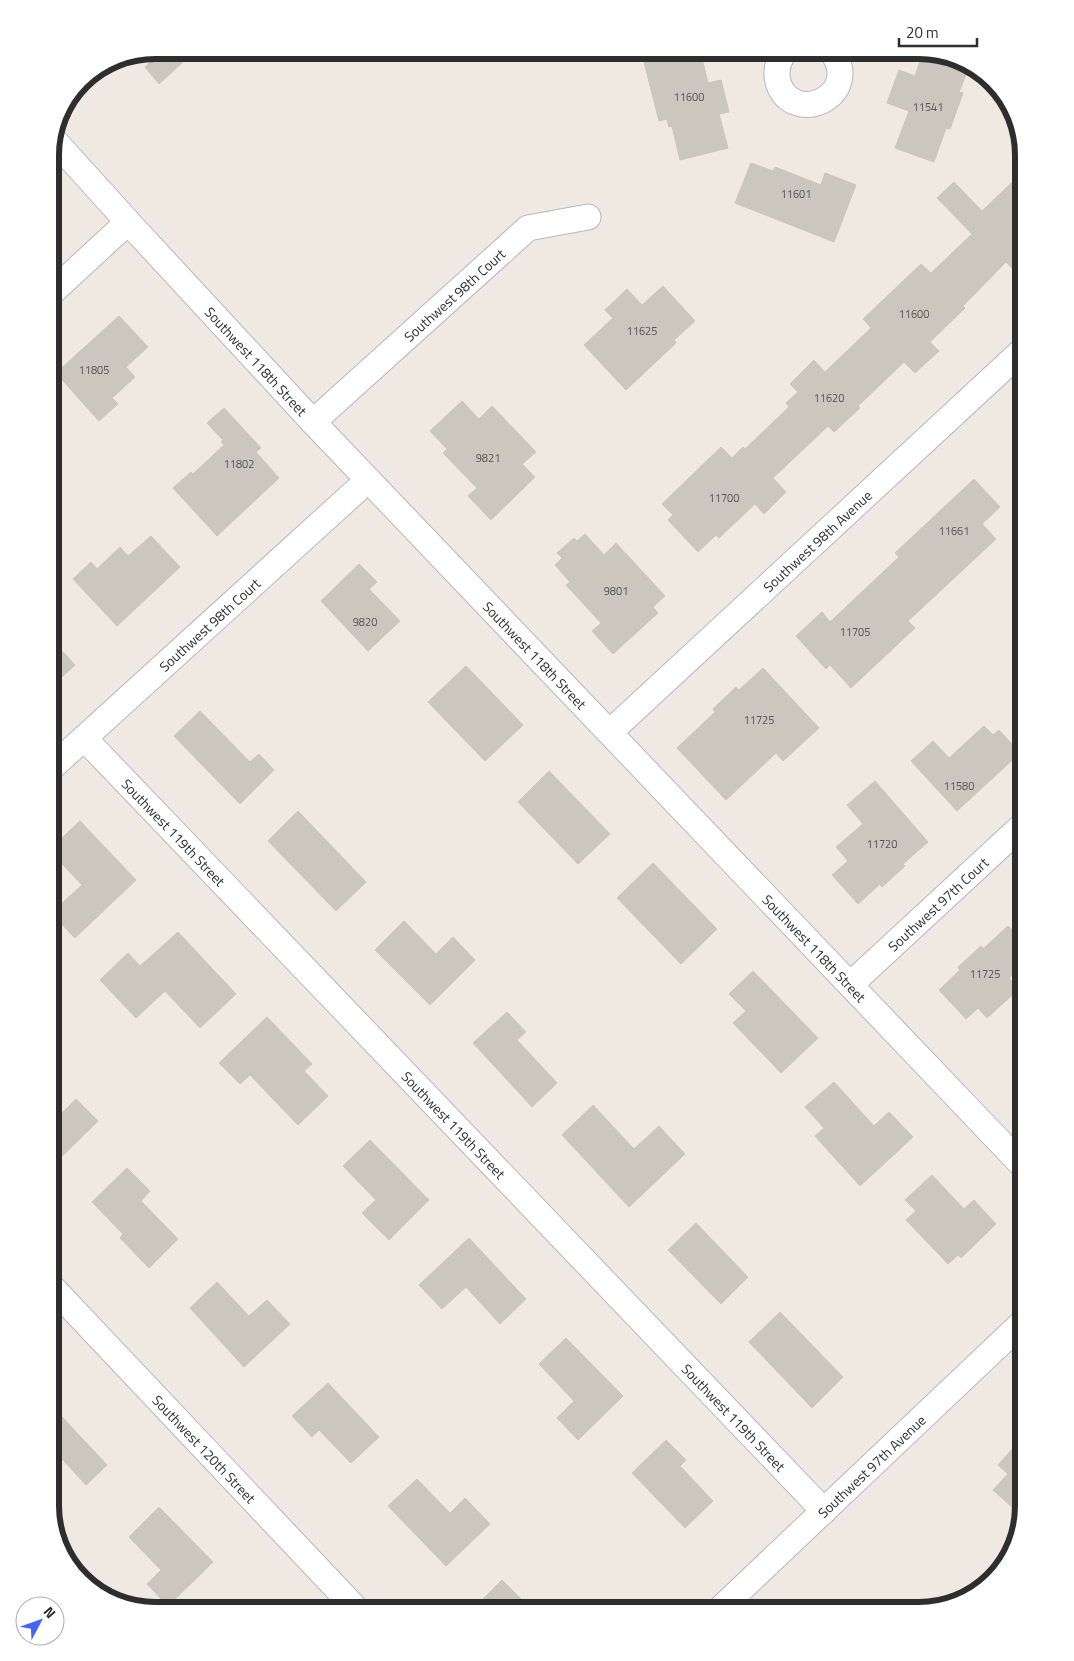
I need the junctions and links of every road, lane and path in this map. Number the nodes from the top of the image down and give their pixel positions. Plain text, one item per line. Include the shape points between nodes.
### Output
1 (779, 59) edge
2 (837, 59) edge
3 (59, 146) edge
4 (588, 217) dead end
5 (128, 222) junction
6 (59, 286) edge
7 (1015, 357) edge
8 (313, 422) junction
9 (368, 480) junction
10 (610, 732) junction
11 (84, 738) junction
12 (59, 761) edge
13 (1015, 832) edge
14 (850, 984) junction
15 (1015, 1158) edge
16 (59, 1295) edge
17 (1015, 1330) edge
18 (824, 1511) junction
19 (349, 1602) edge
20 (728, 1602) edge

1 - 2 street via 777,76 780,86 794,101 804,104 816,104 834,92 839,82
3 - 5 street, Southwest 118th Street
4 - 8 street, Southwest 98th Court via 528,228
5 - 6 street
5 - 8 street, Southwest 118th Street
7 - 10 street, Southwest 98th Avenue
8 - 9 street, Southwest 118th Street
9 - 10 street, Southwest 118th Street
9 - 11 street, Southwest 98th Court
10 - 14 street, Southwest 118th Street
11 - 12 street, Southwest 98th Court
11 - 18 street, Southwest 119th Street
13 - 14 street, Southwest 97th Court
14 - 15 street, Southwest 118th Street
16 - 19 street, Southwest 120th Street
17 - 18 street, Southwest 97th Avenue
18 - 20 street, Southwest 97th Avenue

